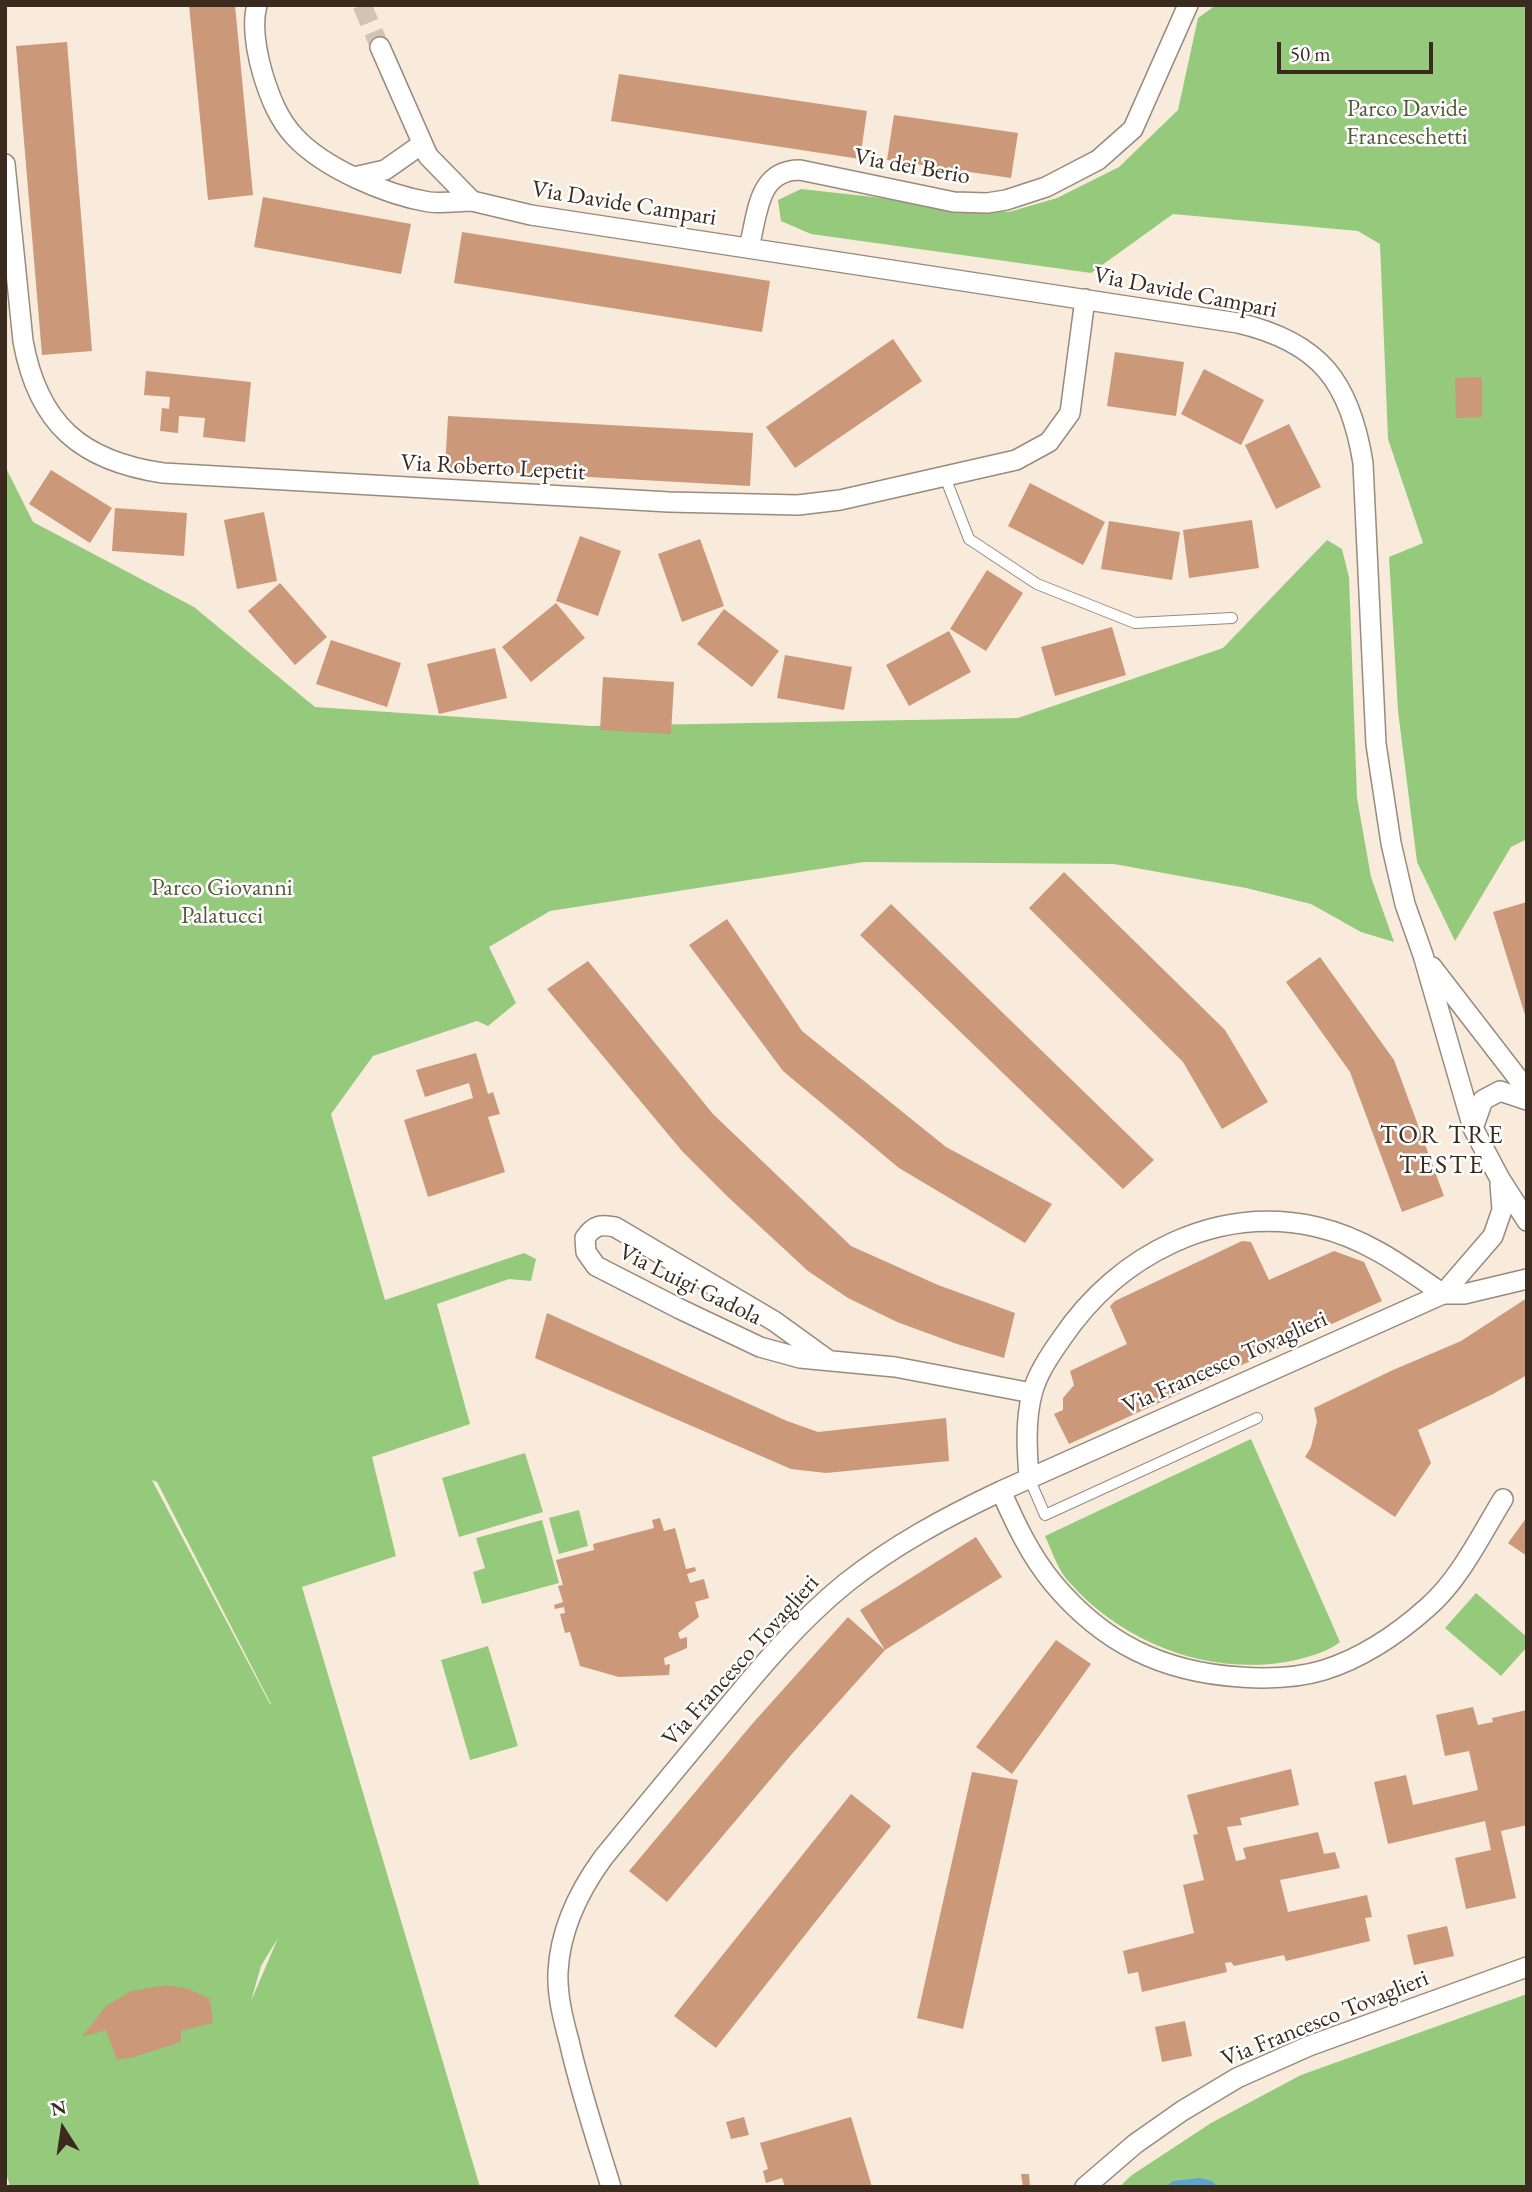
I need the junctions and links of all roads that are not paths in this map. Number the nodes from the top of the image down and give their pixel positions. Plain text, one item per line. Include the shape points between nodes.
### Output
1 (257, 5) edge
2 (1188, 5) edge
3 (380, 47) tunnel mouth
4 (422, 144) junction
5 (5, 164) edge
6 (354, 177) junction
7 (472, 201) junction
8 (749, 247) junction
9 (1085, 299) junction
10 (945, 477) junction
11 (1232, 618) dead end
12 (1423, 955) junction
13 (1527, 1090) edge
14 (1527, 1100) edge
15 (1473, 1128) junction
16 (1500, 1179) junction
17 (1527, 1221) edge
18 (1527, 1279) edge
19 (1443, 1293) junction
20 (828, 1360) junction
21 (1032, 1393) junction
22 (1256, 1418) dead end
23 (1029, 1478) junction
24 (1001, 1491) junction
25 (1503, 1499) dead end
26 (1527, 1967) edge
27 (611, 2187) edge
28 (1085, 2187) edge

1 - 6 street, Via Davide Campari via 256,37 273,105 294,137 338,171
2 - 8 street, Via dei Berio via 1133,129 1098,160 1058,182 987,203 954,202 790,170 766,184
3 - 4 street
4 - 6 street via 386,170
4 - 7 street
5 - 10 street, Via Roberto Lepetit via 23,341 35,390 79,443 118,465 262,480 798,505
6 - 7 street, Via Davide Campari via 430,202
7 - 8 street, Via Davide Campari via 531,215
8 - 9 street, Via Davide Campari
9 - 10 street, Via Roberto Lepetit via 1070,413 1049,442 1016,460
9 - 12 street, Via Davide Campari via 1263,329 1284,337 1319,361 1348,400 1363,463 1376,744 1391,843
10 - 11 lane via 969,539 1037,584 1135,623
12 - 13 street
12 - 15 street
14 - 15 street via 1500,1091 1483,1100
15 - 16 street
16 - 17 street
16 - 19 street via 1502,1210 1493,1236
18 - 19 street via 1464,1294
19 - 21 street via 1382,1253 1328,1230 1268,1222 1215,1228 1161,1247 1108,1284 1068,1328
19 - 23 street, Via Francesco Tovaglieri
20 - 20 street, Via Luigi Gadola via 774,1321 615,1227 595,1226 585,1238 586,1252 596,1266 680,1309 760,1347
20 - 21 street, Via Luigi Gadola via 951,1376
21 - 23 street
22 - 23 lane via 1045,1515
23 - 24 street, Via Francesco Tovaglieri
24 - 25 street via 1047,1576 1110,1636 1182,1669 1254,1678 1322,1671 1397,1632 1442,1593
24 - 27 street, Via Francesco Tovaglieri via 911,1537 816,1611 740,1692 584,1886 566,1928 559,1989 573,2062
26 - 28 street, Via Francesco Tovaglieri via 1309,2046 1237,2078 1135,2144

